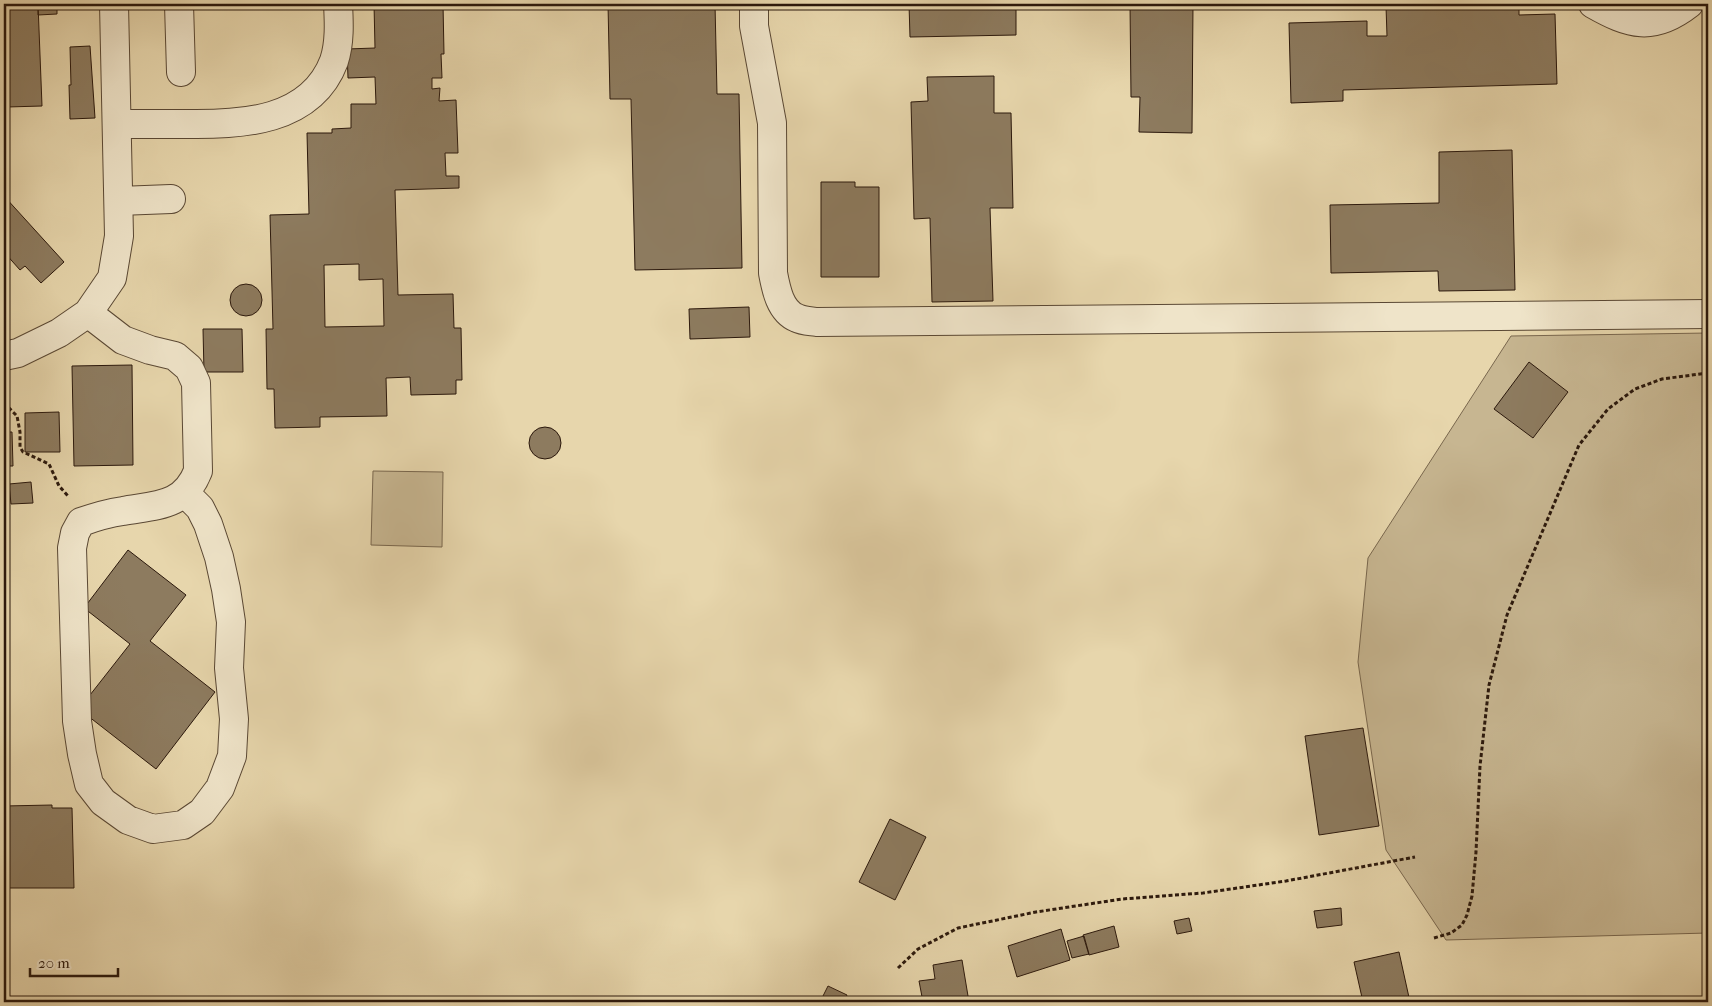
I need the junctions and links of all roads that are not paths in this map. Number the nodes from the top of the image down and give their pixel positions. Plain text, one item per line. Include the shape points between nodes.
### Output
1 (114, 4) edge
2 (179, 4) edge
3 (338, 4) edge
4 (754, 4) edge
5 (1593, 4) edge
6 (1689, 4) edge
7 (181, 72) dead end
8 (117, 124) junction
9 (171, 199) dead end
10 (119, 201) junction
11 (88, 313) junction
12 (1708, 314) edge
13 (4, 356) edge
14 (185, 493) junction

1 - 8 lane
2 - 7 lane
3 - 8 lane via 339,28 334,60 321,85 302,102 270,117 244,123
4 - 12 lane via 754,26 772,123 773,273 777,292 786,309 796,318 817,322
5 - 6 lane via 1630,22 1654,22 1676,14
8 - 10 lane
9 - 10 lane
10 - 11 lane via 119,236 112,278
11 - 13 lane via 59,333 18,353
11 - 14 lane via 123,340 175,356 189,368 196,383 198,471
14 - 14 lane via 150,507 81,522 72,548 77,721 90,784 103,802 128,820 153,829 183,825 202,812 220,788 232,756 231,622 226,589 208,524 200,508

